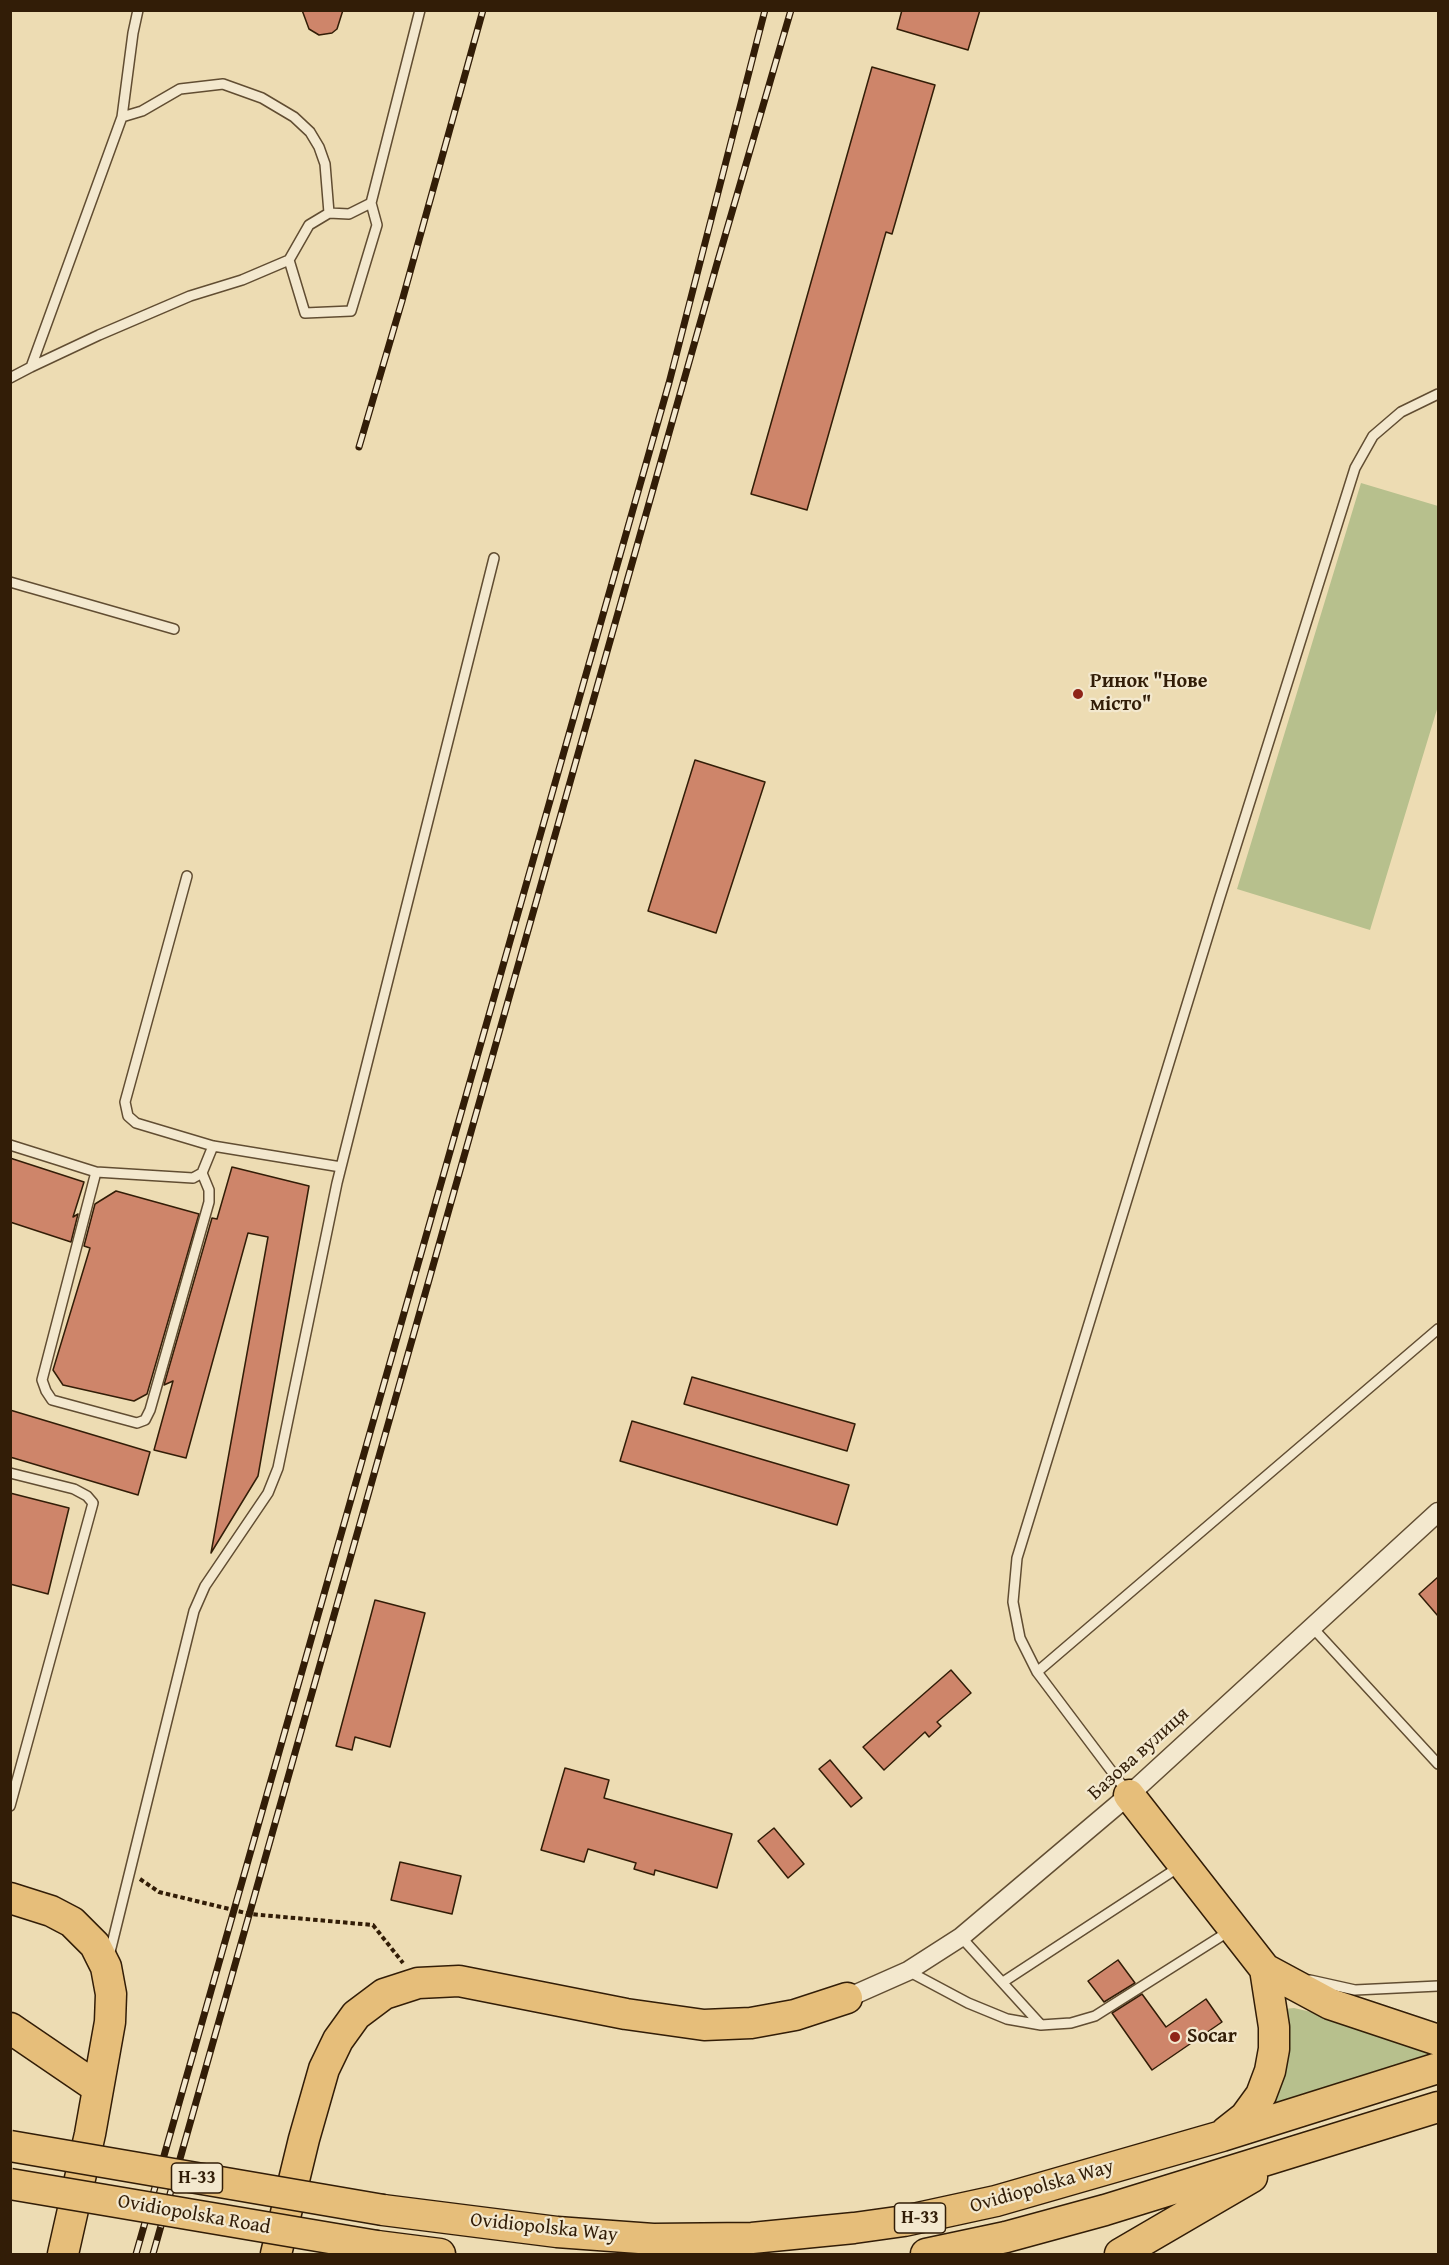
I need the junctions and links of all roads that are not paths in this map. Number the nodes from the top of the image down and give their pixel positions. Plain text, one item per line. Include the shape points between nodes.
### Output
1 (138, 10) edge
2 (420, 10) edge
3 (122, 117) junction
4 (371, 203) junction
5 (329, 213) junction
6 (289, 260) junction
7 (31, 367) junction
8 (10, 378) edge
9 (1438, 394) edge
10 (494, 558) dead end
11 (10, 582) edge
12 (174, 629) dead end
13 (187, 876) dead end
14 (10, 1145) edge
15 (213, 1146) junction
16 (341, 1167) junction
17 (96, 1172) junction
18 (202, 1173) junction
19 (1438, 1329) edge
20 (10, 1473) edge
21 (1438, 1512) edge
22 (1312, 1627) junction
23 (1037, 1672) junction
24 (1438, 1764) edge
25 (1129, 1795) junction
26 (10, 1806) edge
27 (1184, 1863) junction
28 (10, 1898) edge
29 (1234, 1928) junction
30 (961, 1937) junction
31 (106, 1967) junction
32 (1265, 1969) junction
33 (908, 1971) junction
34 (1003, 1982) junction
35 (1438, 1986) edge
36 (847, 1998) joint
37 (1041, 2025) junction
38 (10, 2028) edge
39 (1438, 2040) edge
40 (1438, 2068) edge
41 (98, 2088) junction
42 (1438, 2107) edge
43 (1222, 2136) junction
44 (304, 2139) junction
45 (10, 2146) edge
46 (1293, 2152) junction
47 (10, 2184) edge
48 (383, 2210) joint
49 (62, 2248) edge
50 (259, 2254) edge
51 (276, 2254) edge
52 (440, 2254) edge
53 (926, 2254) edge
54 (1120, 2254) edge

1 - 3 lane
2 - 4 lane
3 - 5 lane via 142,111 180,89 223,84 262,98 294,117 319,147 325,164
3 - 7 lane
4 - 5 lane via 349,214
4 - 6 lane via 377,225 351,311 305,313
5 - 6 lane via 309,225
6 - 7 lane via 190,296
7 - 8 lane
9 - 23 lane via 1401,412 1373,436 1355,468 1222,889 1017,1558 1013,1602 1020,1638
10 - 16 lane
11 - 12 lane
13 - 15 lane via 125,1102 128,1116 136,1123
14 - 17 lane
15 - 16 lane
15 - 18 lane
16 - 31 lane via 278,1468 268,1493 205,1586 194,1611
17 - 18 lane via 193,1178
17 - 18 lane via 42,1380 52,1400 137,1423 145,1420 150,1410 209,1202
19 - 23 lane
20 - 26 lane via 74,1489 93,1503
21 - 22 street, Базова вулиця
22 - 24 lane
22 - 25 street, Базова вулиця
23 - 25 lane
25 - 27 main road
25 - 30 street, Базова вулиця
27 - 29 main road
27 - 34 lane
28 - 31 main road via 72,1922 95,1945
29 - 32 main road
29 - 37 lane via 1095,2016
30 - 33 street, Базова вулиця
30 - 34 lane
31 - 41 main road via 111,1994 110,2022
32 - 35 lane via 1355,1990
32 - 39 main road via 1330,2004
32 - 43 main road via 1274,2027 1270,2071 1261,2095 1245,2117
33 - 36 street, Базова вулиця
33 - 37 lane via 1007,2019
34 - 37 lane
36 - 44 main road via 795,2015 751,2023 704,2025 459,1982 418,1983 384,1994 350,2023 324,2069
38 - 41 main road
40 - 43 main road, Ovidiopolska Way / Н-33
41 - 49 main road
42 - 46 main road, Ovidiopolska Way / Н-33
43 - 48 main road, Ovidiopolska Way / Н-33 via 951,2212 792,2235 702,2239 606,2237
44 - 50 main road
44 - 51 main road
45 - 48 main road, Ovidiopolska Road / Н-33, bridge
46 - 53 main road, Ovidiopolska Way / Н-33 via 1105,2210
46 - 54 main road
47 - 52 main road, Ovidiopolska Road / Н-33, bridge

